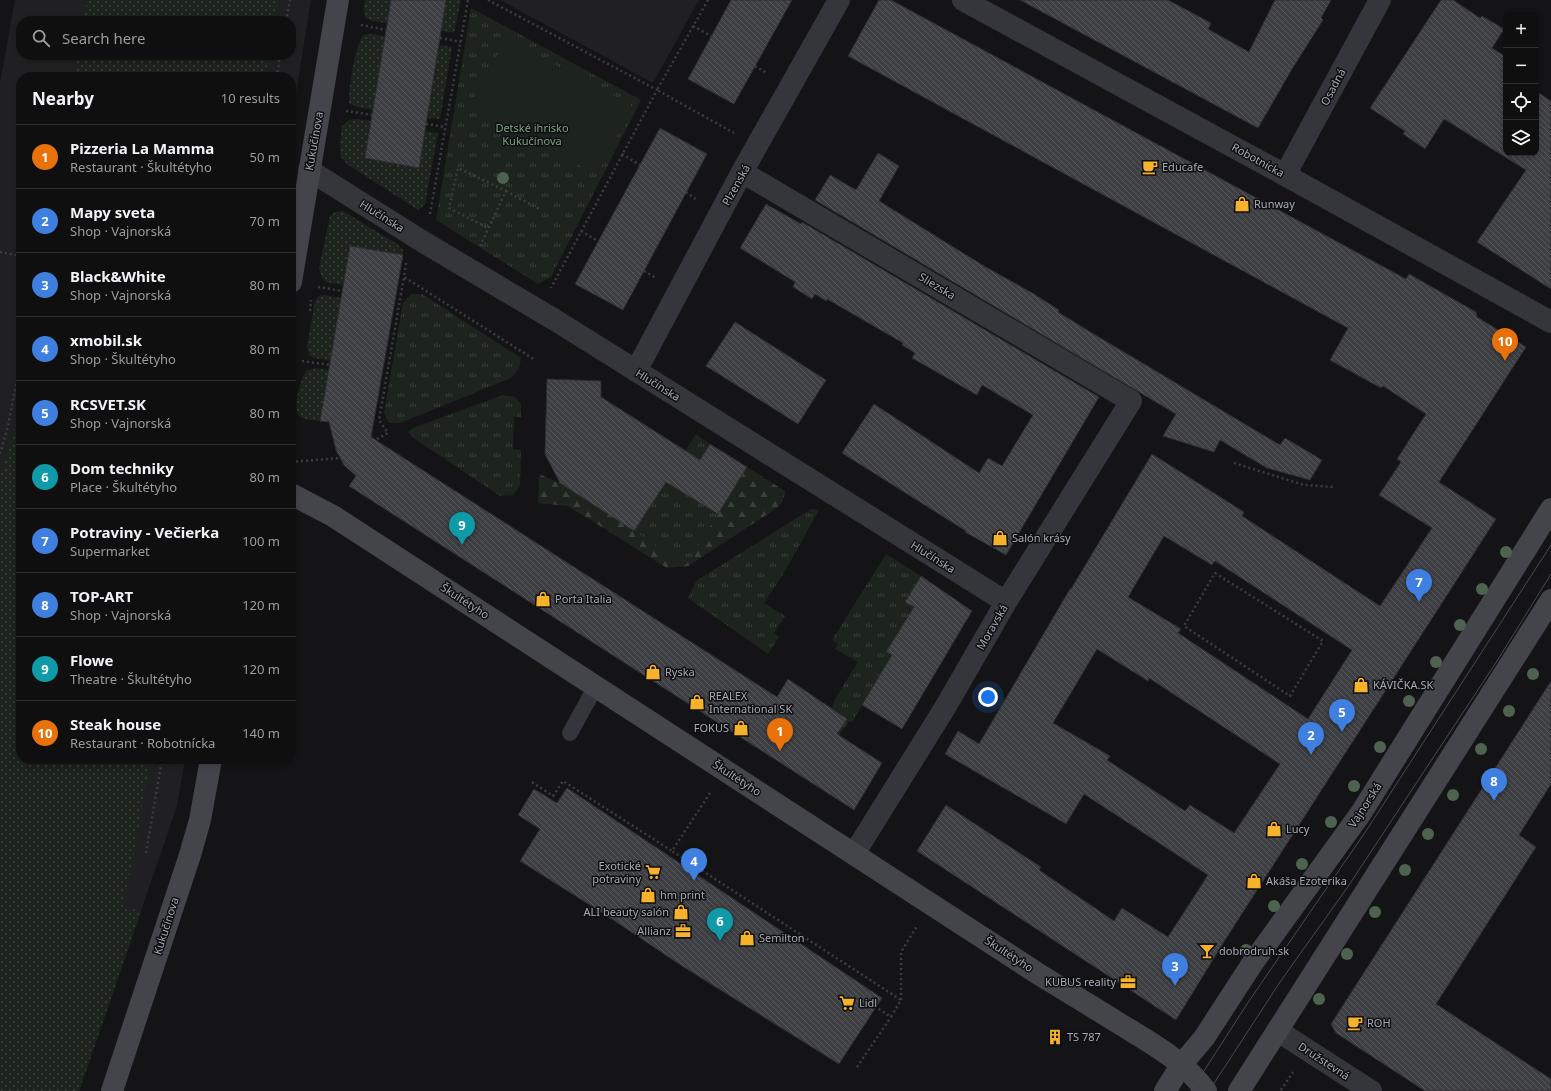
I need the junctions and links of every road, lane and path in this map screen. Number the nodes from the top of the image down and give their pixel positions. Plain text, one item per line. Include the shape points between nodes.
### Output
1 (290, 0) edge
2 (338, 0) edge
3 (468, 0) edge
4 (488, 0) edge
5 (708, 0) edge
6 (839, 0) edge
7 (963, 0) edge
8 (1380, 0) edge
9 (287, 16) edge
10 (355, 24) dead end
11 (693, 26) junction
12 (386, 30) dead end
13 (711, 36) dead end
14 (440, 38) dead end
15 (461, 42) junction
16 (279, 60) edge
17 (755, 66) dead end
18 (278, 72) edge
19 (773, 76) dead end
20 (657, 90) junction
21 (341, 110) dead end
22 (372, 115) dead end
23 (426, 124) dead end
24 (445, 127) junction
25 (757, 146) junction
26 (622, 154) junction
27 (640, 165) dead end
28 (309, 170) junction
29 (742, 172) junction
30 (1285, 174) junction
31 (506, 191) junction
32 (686, 192) dead end
33 (702, 203) dead end
34 (541, 210) dead end
35 (488, 228) junction
36 (582, 231) junction
37 (598, 241) dead end
38 (425, 243) junction
39 (296, 251) edge
40 (476, 251) dead end
41 (0, 252) edge
42 (16, 255) edge
43 (644, 271) dead end
44 (404, 277) junction
45 (660, 281) dead end
46 (314, 286) dead end
47 (551, 289) dead end
48 (343, 291) dead end
49 (312, 298) dead end
50 (310, 311) dead end
51 (1551, 322) edge
52 (535, 360) dead end
53 (302, 361) dead end
54 (330, 365) dead end
55 (636, 371) junction
56 (16, 385) edge
57 (1131, 401) joint
58 (377, 439) dead end
59 (0, 454) edge
60 (340, 458) dead end
61 (296, 462) edge
62 (1234, 463) dead end
63 (1334, 487) dead end
64 (296, 497) edge
65 (1551, 509) edge
66 (1215, 573) joint
67 (1551, 600) edge
68 (1006, 602) junction
69 (596, 686) junction
70 (570, 733) dead end
71 (161, 764) edge
72 (210, 764) edge
73 (532, 782) dead end
74 (710, 792) dead end
75 (672, 851) junction
76 (146, 853) dead end
77 (854, 854) junction
78 (920, 922) dead end
79 (901, 1000) junction
80 (876, 1007) dead end
81 (891, 1017) junction
82 (1278, 1031) junction
83 (1182, 1064) junction
84 (1296, 1067) dead end
85 (857, 1068) dead end
86 (1281, 1090) dead end
87 (112, 1091) edge
88 (1164, 1091) edge
89 (1206, 1091) edge
90 (1239, 1091) edge
91 (1371, 1091) edge

1 - 9 path
2 - 28 street, Kukučínova
3 - 15 path
4 - 20 path
5 - 11 path
6 - 25 street, Plzenská
7 - 30 street, Robotnícka
8 - 30 street, Osadná
10 - 12 path
11 - 13 path
11 - 20 path
14 - 15 path
15 - 24 path
16 - 18 path
17 - 19 path
20 - 25 path
20 - 26 path
21 - 22 path
23 - 24 path
24 - 38 path
25 - 29 street, Plzenská
26 - 27 path
26 - 36 path
28 - 38 street, Hlučínska
28 - 39 street, Kukučínova
29 - 55 street, Plzenská
29 - 57 street, Sliezska
30 - 51 street, Robotnícka
31 - 34 path
31 - 35 path
31 - 35 path via 458,168 450,208
32 - 33 path
35 - 40 path
36 - 37 path
36 - 47 path
38 - 44 path via 407,251
38 - 55 street, Hlučínska
41 - 42 path
43 - 45 path
44 - 52 path
44 - 58 path via 379,420 388,433
46 - 48 path
49 - 50 path
53 - 54 path
55 - 68 street, Hlučínska
56 - 59 path
57 - 68 street, Moravská
60 - 61 path
62 - 63 path via 1304,485
64 - 69 street, Škultétyho via 334,516
65 - 83 street, Vajnorská via 1361,813 1252,964 1204,1038
66 - 66 path via 1323,641 1290,696 1184,626
67 - 82 street
68 - 77 street, Moravská via 946,706
69 - 70 lane
69 - 77 street, Škultétyho
71 - 76 path
72 - 87 street, Kukučínova via 200,820 190,855
73 - 75 path via 552,796 563,781
74 - 75 path
75 - 79 path
77 - 83 street, Škultétyho
78 - 79 path via 901,952
79 - 81 path
80 - 81 path
81 - 85 path
82 - 90 street
82 - 91 street, Družstevná
83 - 88 street, Vajnorská
83 - 89 street, Škultétyho
84 - 86 path

